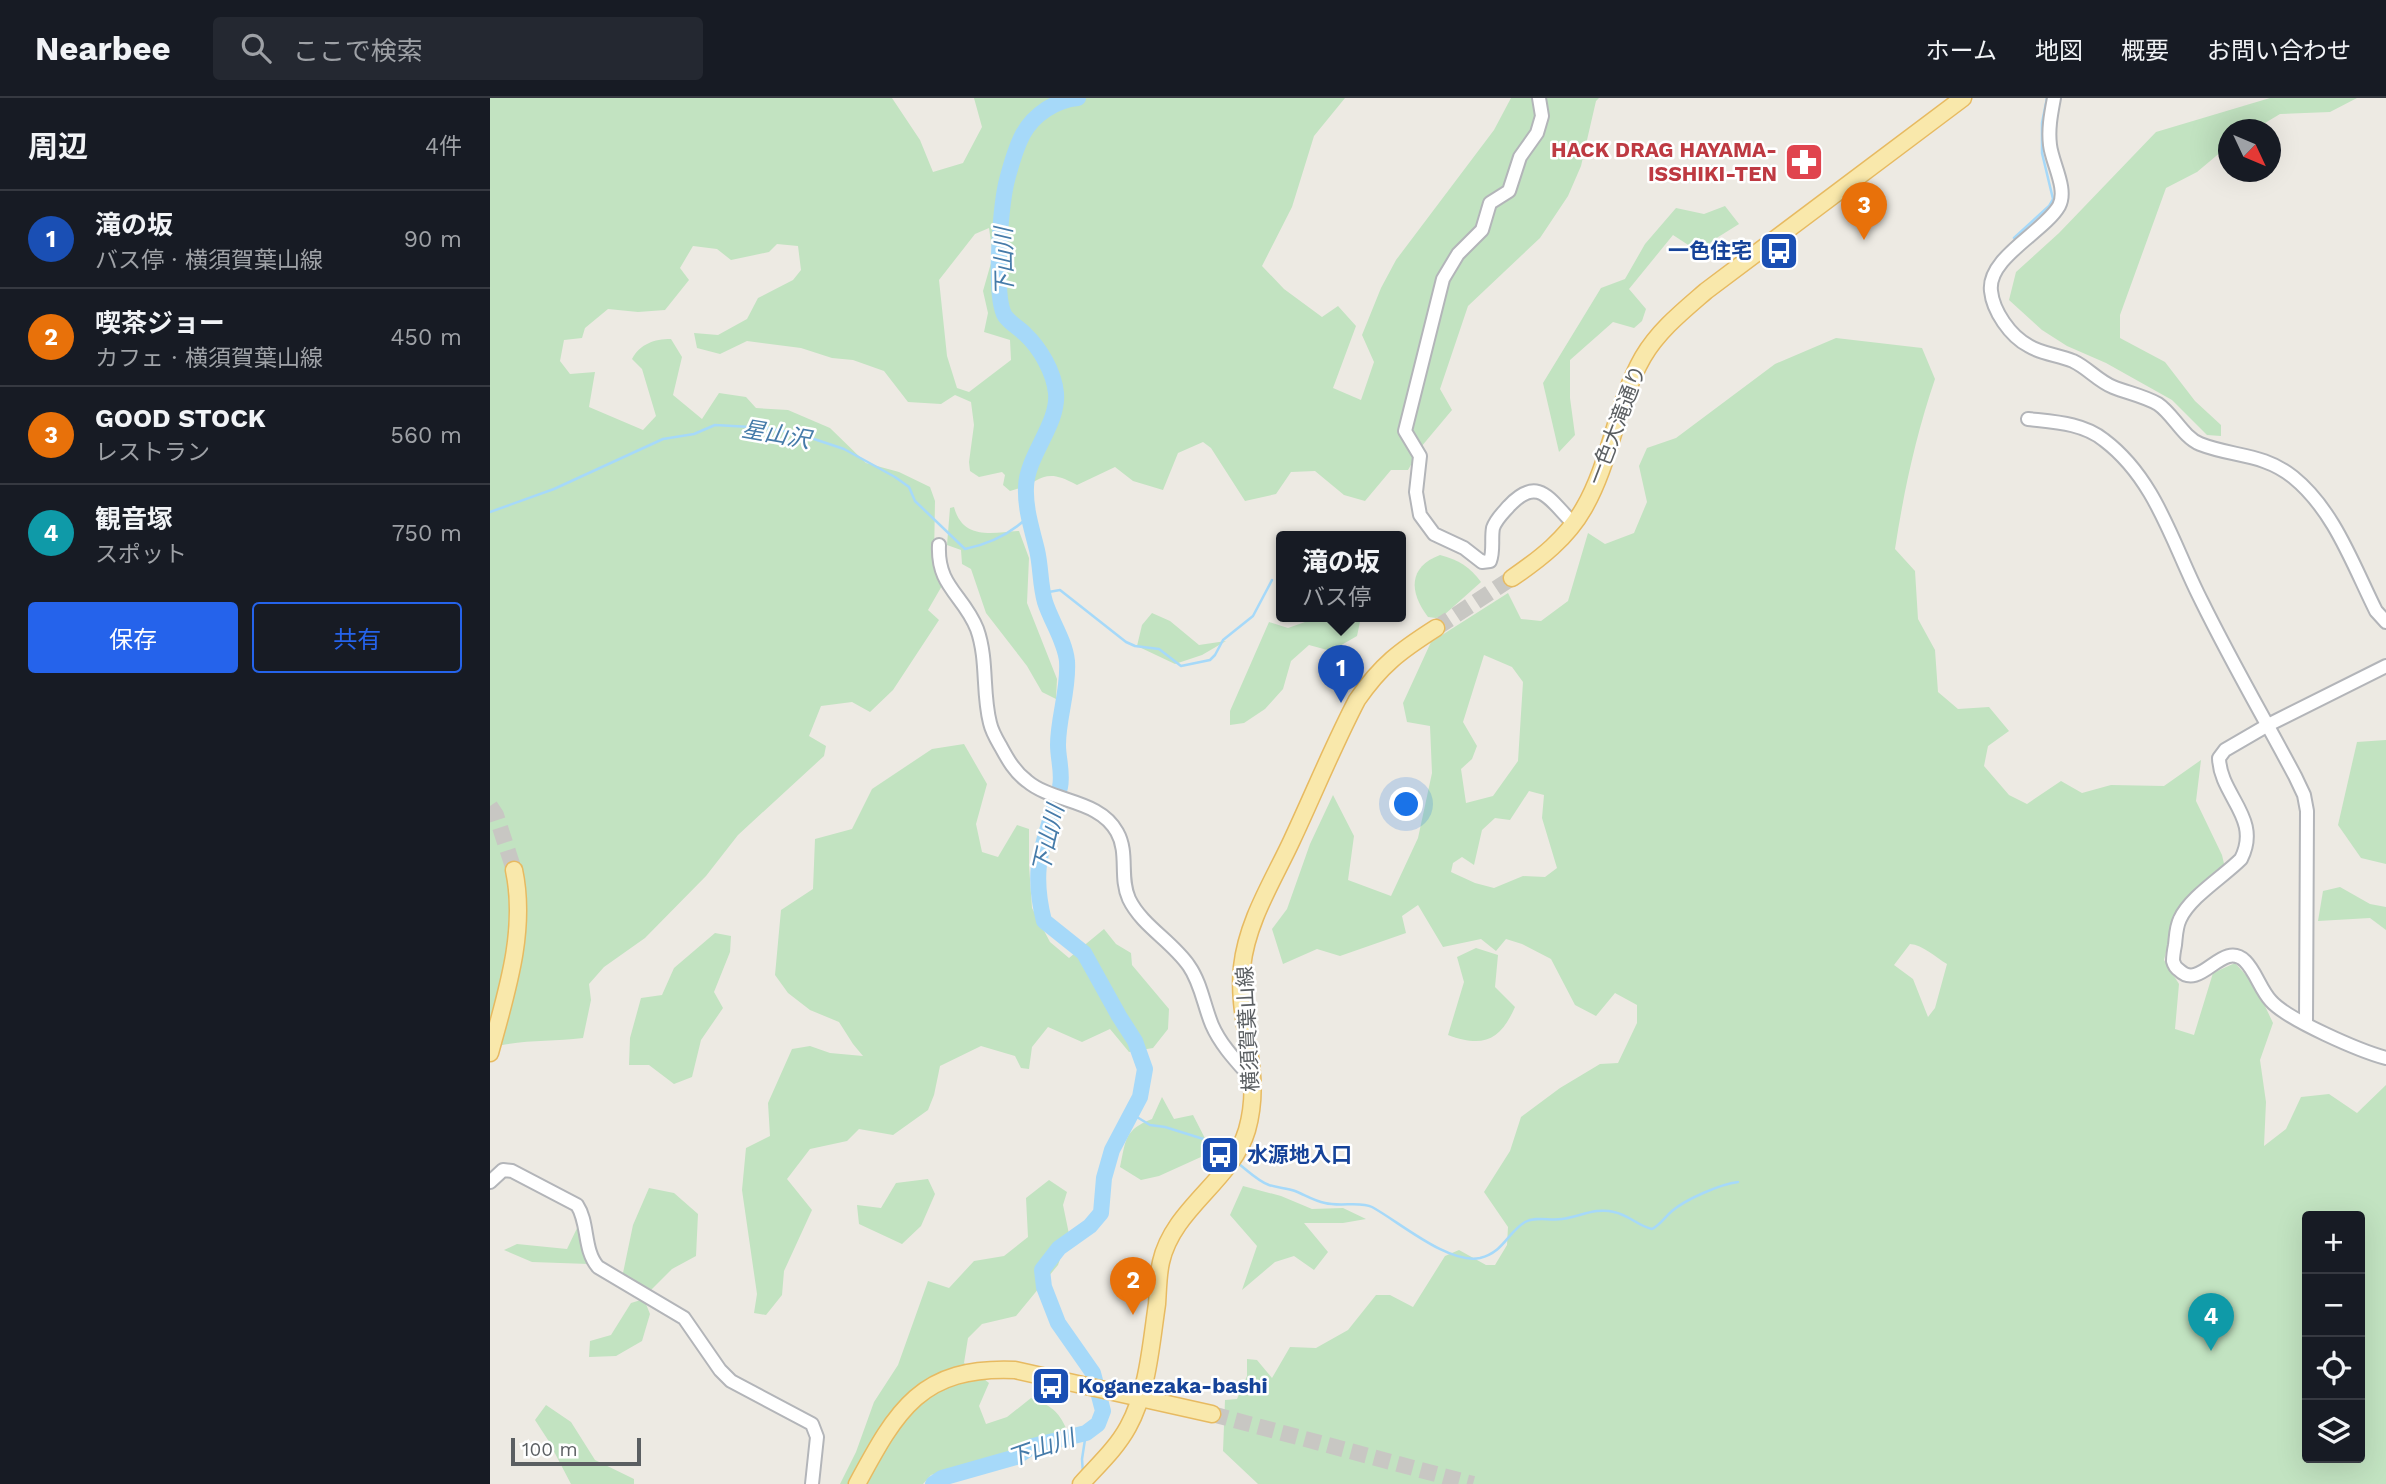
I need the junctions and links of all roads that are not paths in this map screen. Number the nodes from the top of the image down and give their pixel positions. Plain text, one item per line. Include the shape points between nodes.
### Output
1 (1539, 98) edge
2 (1963, 98) edge
3 (2054, 98) edge
4 (2028, 419) dead end
5 (1574, 524) junction
6 (939, 545) dead end
7 (1512, 578) tunnel mouth
8 (2386, 622) edge
9 (1436, 628) tunnel mouth
10 (2386, 666) edge
11 (2268, 725) junction
12 (514, 870) tunnel mouth
13 (2306, 1023) junction
14 (490, 1053) edge
15 (2386, 1058) edge
16 (1254, 1081) junction
17 (490, 1182) edge
18 (1139, 1399) junction
19 (1212, 1414) tunnel mouth
20 (813, 1484) edge
21 (857, 1484) edge
22 (1081, 1484) edge

1 - 5 street via 1541,125 1520,157 1513,184 1490,203 1482,230 1458,254 1443,279 1405,430 1420,456 1416,492 1420,515 1434,534 1479,561 1490,561 1497,519 1528,490 1540,492
2 - 5 main road, 一色大滝通り via 1673,320 1643,357 1593,491
3 - 8 street via 2049,139 2062,200 1993,276 1990,286 1997,310 2028,346 2070,360 2113,387 2159,405 2196,442 2264,460 2291,475 2329,517 2376,611
4 - 11 street via 2095,433 2140,478 2159,505 2201,600
5 - 7 main road, 一色大滝通り via 1536,562
6 - 16 street via 943,577 972,619 982,644 992,730 1009,761 1036,788 1105,817 1118,832 1124,851 1124,881 1136,911 1191,969 1216,1032
9 - 16 main road, 横須賀葉山線 via 1394,656 1357,700 1254,918 1242,967
10 - 11 street
11 - 13 street via 2304,795 2307,811
11 - 13 street via 2219,758 2219,769 2246,826 2246,848 2241,859 2186,909 2177,929 2173,960 2175,967 2191,976 2227,956 2241,957 2275,1005
12 - 14 main road via 518,917 513,964
13 - 15 street
16 - 18 main road, 横須賀葉山線 via 1247,1131 1237,1152 1181,1221 1161,1261
17 - 20 street via 503,1170 512,1171 577,1205 592,1261 598,1267 684,1318 731,1381 812,1424 817,1437
18 - 19 main road
18 - 21 main road via 1015,1370 967,1371 926,1390 907,1405 888,1428
18 - 22 main road, 横須賀葉山線 via 1128,1427

